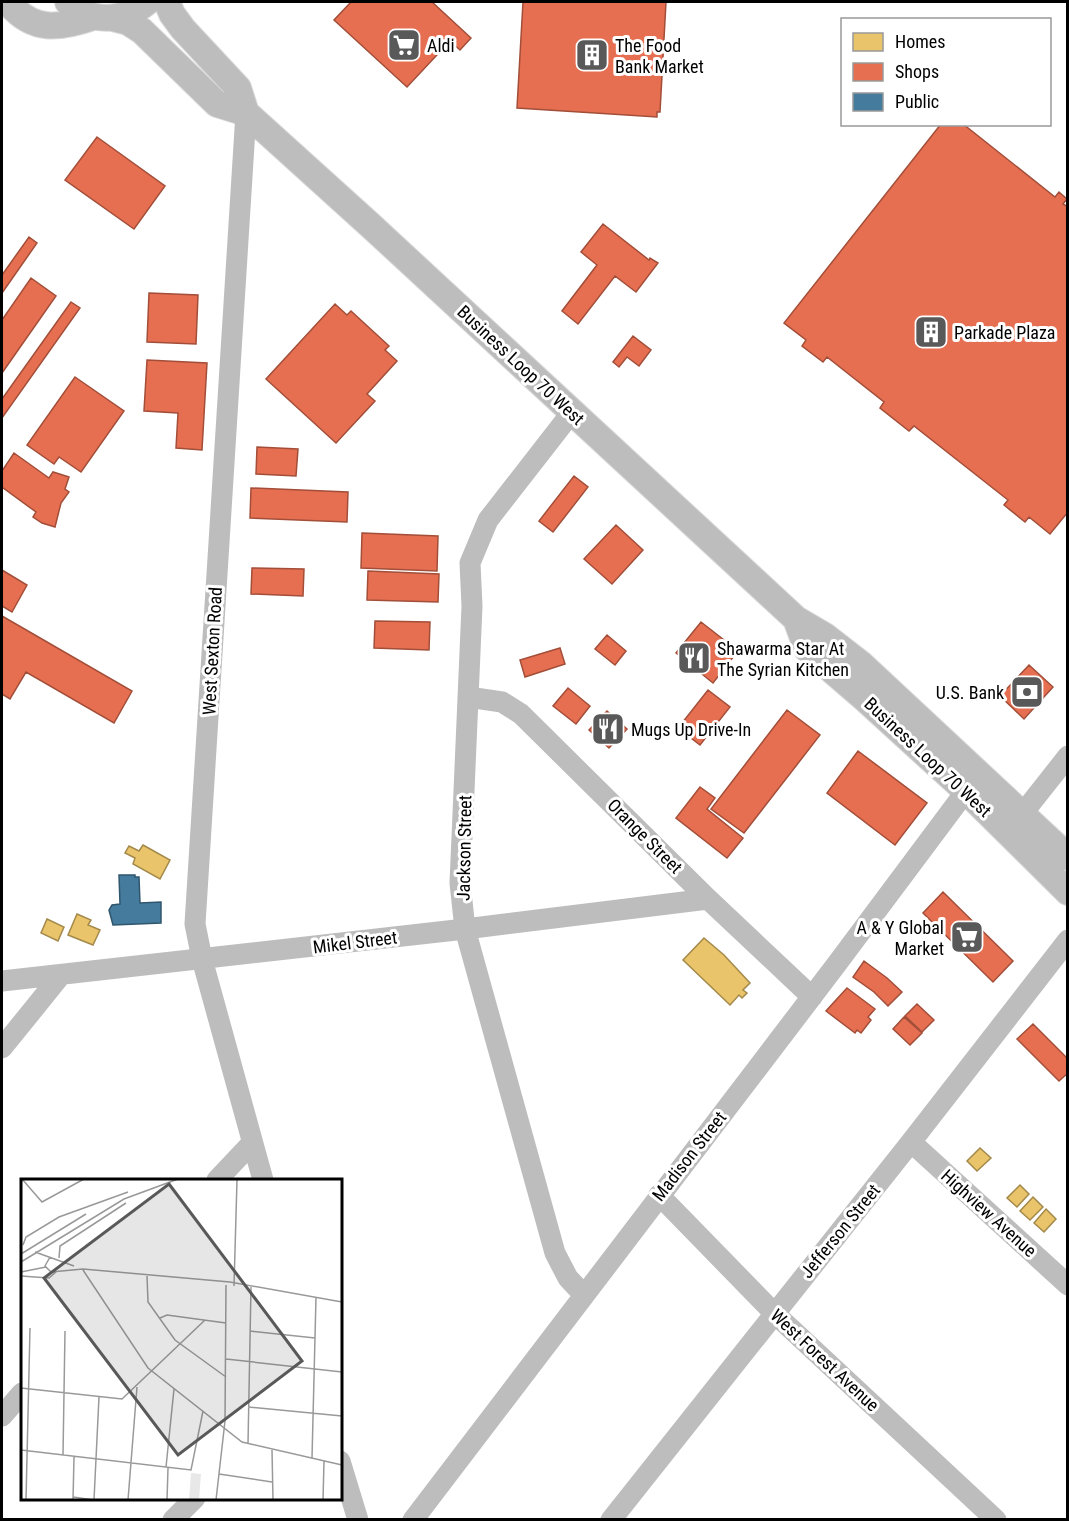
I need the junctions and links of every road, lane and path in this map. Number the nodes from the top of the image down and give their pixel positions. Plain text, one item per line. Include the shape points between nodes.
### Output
1 (8, 2) edge
2 (68, 2) edge
3 (147, 2) edge
4 (167, 2) edge
5 (102, 17) junction
6 (246, 113) junction
7 (572, 412) junction
8 (796, 619) junction
9 (468, 697) junction
10 (1068, 756) edge
11 (966, 791) junction
12 (1016, 824) junction
13 (1068, 857) edge
14 (1068, 892) edge
15 (708, 899) junction
16 (465, 929) junction
17 (1068, 940) edge
18 (202, 959) junction
19 (61, 975) junction
20 (2, 981) edge
21 (812, 997) junction
22 (2, 1048) edge
23 (911, 1142) junction
24 (252, 1143) junction
25 (218, 1179) edge
26 (263, 1179) edge
27 (659, 1195) junction
28 (1068, 1285) edge
29 (584, 1295) junction
30 (774, 1313) junction
31 (21, 1394) edge
32 (2, 1416) edge
33 (342, 1468) edge
34 (193, 1500) edge
35 (173, 1520) edge
36 (358, 1520) edge
37 (412, 1520) edge
38 (611, 1520) edge
39 (996, 1520) edge

1 - 5 main road via 30,21 50,26
2 - 5 main road, Business Loop 70 West via 75,9
3 - 5 main road via 130,13
4 - 6 main road, Business Loop 70 West via 183,29 238,88
5 - 6 main road, Business Loop 70 West via 128,22 142,31 218,104
6 - 7 main road, Business Loop 70 West
6 - 18 street, West Sexton Road via 195,924
7 - 8 main road, Business Loop 70 West
7 - 9 street, Jackson Street via 488,520 470,564
8 - 11 main road, Business Loop 70 West via 807,649
8 - 12 main road, Business Loop 70 West via 861,664
9 - 15 street, Orange Street via 502,702 521,714
9 - 16 street, Jackson Street via 460,883
10 - 12 street
11 - 12 main road, Business Loop 70 West
11 - 21 street, Madison Street
12 - 13 main road, Business Loop 70 West
12 - 14 main road, Business Loop 70 West
15 - 16 street, Mikel Street
15 - 21 street, Orange Street
16 - 18 street, Mikel Street
16 - 29 street, Jackson Street via 555,1253 568,1278
17 - 23 street, Jefferson Street
18 - 19 street, Mikel Street
18 - 24 street, West Sexton Road
19 - 20 street, Mikel Street
19 - 22 street
21 - 27 street, Madison Street
23 - 28 street, Highview Avenue
23 - 30 street, Jefferson Street
24 - 25 street
24 - 26 street, West Sexton Road
27 - 29 street, Madison Street
27 - 30 street, West Forest Avenue
29 - 37 street, Madison Street
30 - 38 street, Jefferson Street
30 - 39 street, West Forest Avenue
31 - 32 street
33 - 36 street
34 - 35 street

